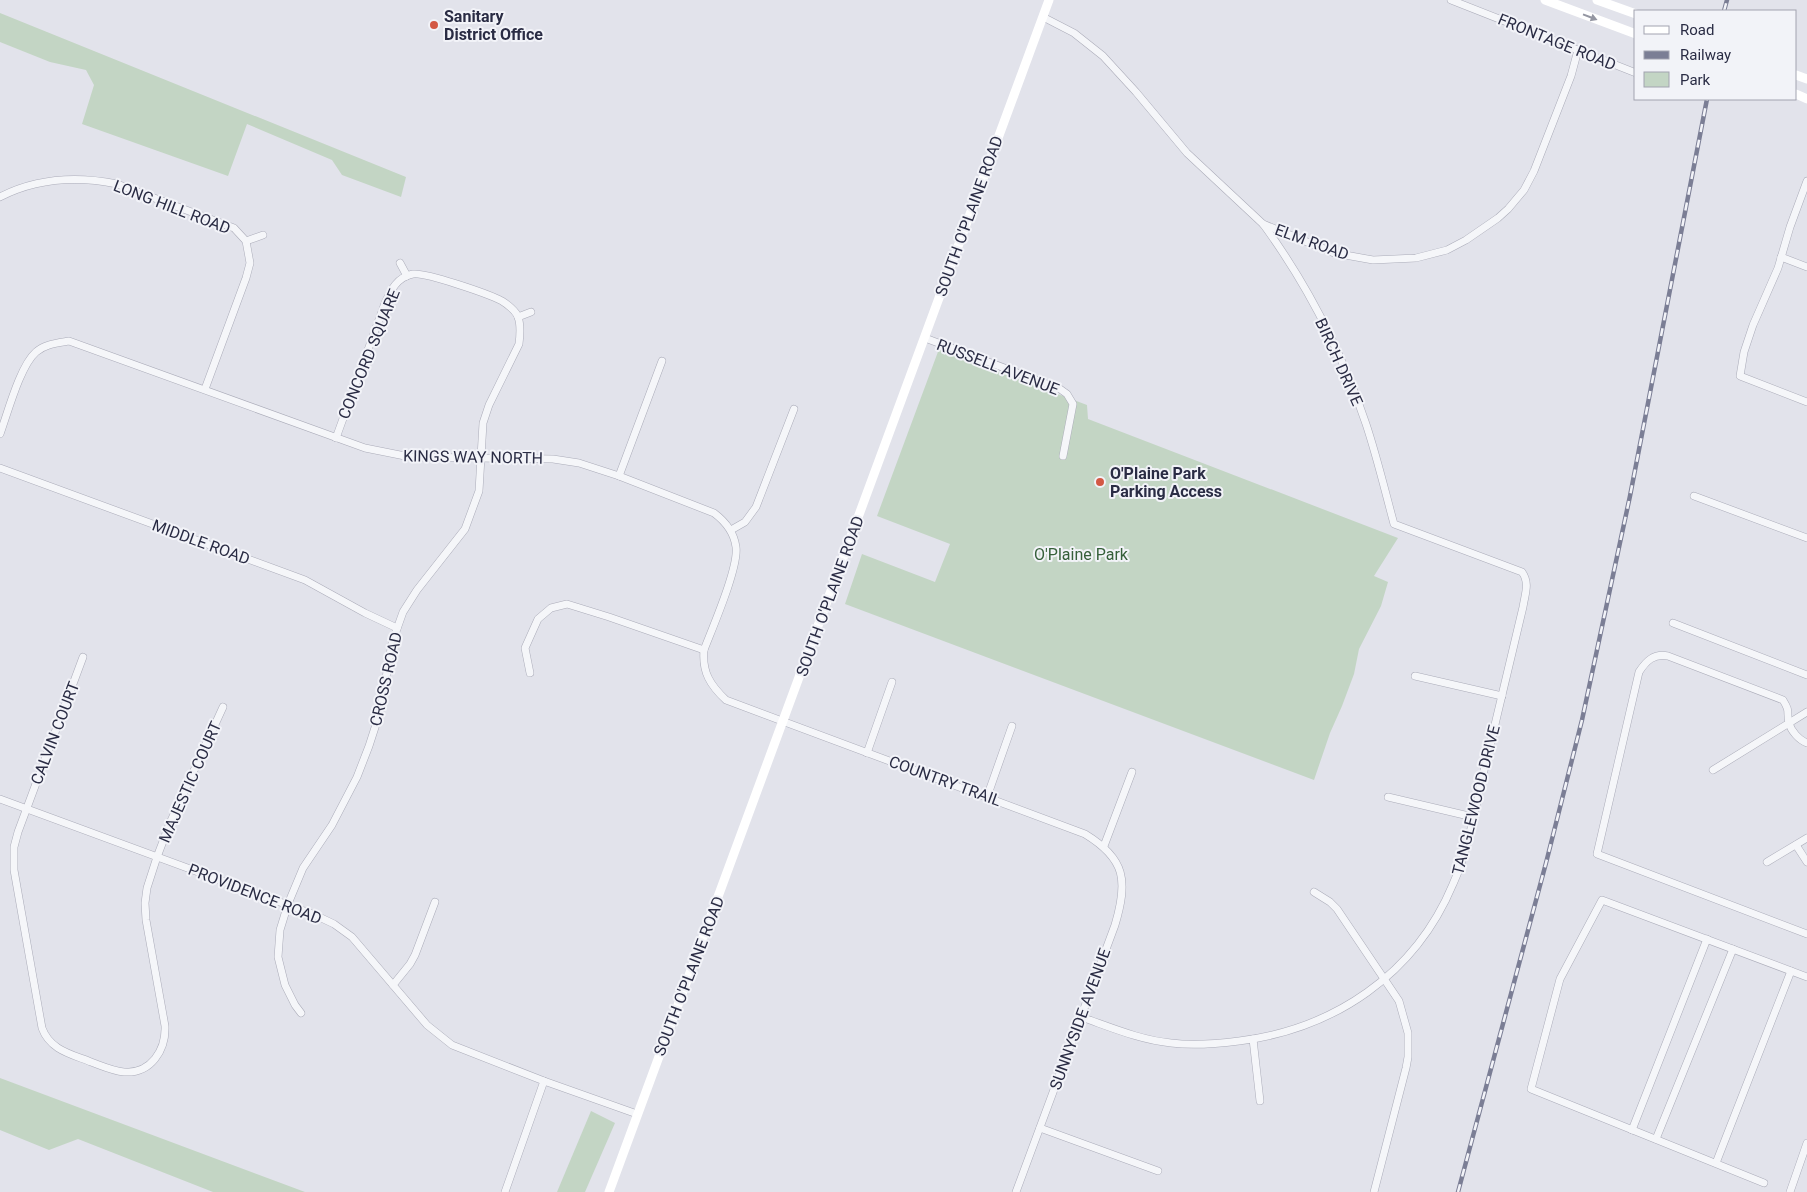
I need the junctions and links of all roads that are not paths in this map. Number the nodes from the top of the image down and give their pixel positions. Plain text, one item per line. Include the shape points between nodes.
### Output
1 (1049, 0) edge
2 (1451, 0) edge
3 (1545, 0) edge
4 (1597, 0) edge
5 (1634, 13) edge
6 (1043, 17) junction
7 (1634, 33) edge
8 (1578, 50) junction
9 (1634, 72) edge
10 (1807, 181) edge
11 (0, 198) edge
12 (1263, 224) junction
13 (263, 235) dead end
14 (246, 241) junction
15 (1781, 257) junction
16 (400, 263) dead end
17 (1807, 267) edge
18 (407, 276) junction
19 (531, 312) dead end
20 (518, 317) junction
21 (925, 338) junction
22 (662, 362) dead end
23 (205, 389) junction
24 (1807, 402) edge
25 (794, 409) dead end
26 (0, 434) edge
27 (336, 438) junction
28 (1063, 456) dead end
29 (481, 458) junction
30 (0, 468) edge
31 (619, 476) junction
32 (1694, 496) dead end
33 (731, 530) junction
34 (1807, 538) edge
35 (1523, 607) joint
36 (1673, 623) dead end
37 (397, 628) junction
38 (704, 650) junction
39 (83, 657) dead end
40 (530, 673) dead end
41 (1807, 675) edge
42 (1415, 676) dead end
43 (892, 682) dead end
44 (1502, 696) junction
45 (223, 707) dead end
46 (1807, 712) edge
47 (783, 722) junction
48 (1788, 723) junction
49 (1012, 726) dead end
50 (1807, 743) edge
51 (867, 752) junction
52 (1713, 770) dead end
53 (1132, 772) dead end
54 (987, 797) junction
55 (1388, 797) dead end
56 (0, 799) edge
57 (26, 809) junction
58 (1473, 817) junction
59 (1807, 838) edge
60 (1796, 845) junction
61 (1104, 846) junction
62 (157, 857) junction
63 (1767, 862) dead end
64 (1807, 862) edge
65 (1314, 892) dead end
66 (435, 902) dead end
67 (288, 904) junction
68 (1807, 934) edge
69 (1707, 939) junction
70 (1733, 949) junction
71 (1791, 971) junction
72 (1807, 977) edge
73 (1385, 979) junction
74 (393, 985) junction
75 (301, 1013) dead end
76 (1081, 1017) junction
77 (1253, 1039) junction
78 (97, 1064) joint
79 (544, 1081) junction
80 (1260, 1101) dead end
81 (637, 1114) junction
82 (1040, 1128) junction
83 (1632, 1130) junction
84 (1656, 1139) junction
85 (1807, 1143) edge
86 (1716, 1163) junction
87 (1158, 1171) dead end
88 (1764, 1182) dead end
89 (505, 1192) edge
90 (609, 1192) edge
91 (1016, 1192) edge
92 (1374, 1192) edge
93 (1790, 1192) edge

1 - 6 main road, SOUTH O'PLAINE ROAD
2 - 8 street, FRONTAGE ROAD
3 -> 7 main road
4 - 5 main road
6 - 12 street, ELM ROAD via 1074,33 1103,56 1187,153
6 - 21 main road, SOUTH O'PLAINE ROAD
8 - 9 street, FRONTAGE ROAD
8 - 12 street, ELM ROAD via 1544,148 1524,190 1498,218 1448,250 1422,257 1373,260 1334,254
10 - 15 street
11 - 14 street, LONG HILL ROAD via 27,186 50,181 97,180 117,184 229,225
12 - 35 street, BIRCH DRIVE via 1304,286 1335,347 1366,424 1394,524 1522,572 1528,584
13 - 14 street
14 - 23 street, LONG HILL ROAD via 250,263 246,278
15 - 17 street
15 - 24 street via 1753,326 1740,376
16 - 18 street
18 - 20 street, CONCORD SQUARE via 434,276 502,301
18 - 27 street, CONCORD SQUARE via 392,288
19 - 20 street
20 - 29 street via 519,344 483,423
21 - 28 street, RUSSELL AVENUE via 1067,394 1073,404
21 - 47 main road, SOUTH O'PLAINE ROAD
22 - 31 street
23 - 26 street, KINGS WAY NORTH via 76,342 52,343 27,363
23 - 27 street, KINGS WAY NORTH
25 - 33 street via 756,507 745,522
27 - 29 street, KINGS WAY NORTH via 397,456
29 - 31 street, KINGS WAY NORTH via 553,459 579,463
29 - 37 street, CROSS ROAD via 479,491 465,529 416,590
30 - 37 street, MIDDLE ROAD via 305,580
31 - 33 street, KINGS WAY NORTH via 708,510
32 - 34 street
33 - 38 street via 736,547 734,569
35 - 44 street, TANGLEWOOD DRIVE
36 - 41 street
37 - 67 street, CROSS ROAD via 380,712 363,762 347,798 303,868
38 - 40 street via 567,604 551,608 538,619 525,648
38 - 47 street via 708,680 726,700
39 - 57 street, CALVIN COURT
42 - 44 street
43 - 51 street
44 - 58 street, TANGLEWOOD DRIVE
45 - 62 street, MAJESTIC COURT
46 - 48 street
47 - 51 street, COUNTRY TRAIL
47 - 81 main road, SOUTH O'PLAINE ROAD
48 - 50 street
48 - 52 street
48 - 68 street via 1789,709 1783,700 1668,656 1649,659 1640,672 1597,854
49 - 54 street
51 - 54 street, COUNTRY TRAIL
53 - 61 street
54 - 61 street, COUNTRY TRAIL via 1085,834
55 - 58 street
56 - 57 street, PROVIDENCE ROAD
57 - 62 street, PROVIDENCE ROAD
57 - 78 street, CALVIN COURT via 14,847 14,870 42,1028 57,1048
58 - 73 street, TANGLEWOOD DRIVE via 1462,862 1444,903 1416,947
59 - 60 street
60 - 63 street
60 - 64 street
61 - 76 street, SUNNYSIDE AVENUE via 1121,876 1122,902
62 - 67 street, PROVIDENCE ROAD
62 - 78 street, MAJESTIC COURT via 145,903 165,1026 164,1044 153,1062 138,1071 121,1072
65 - 73 street via 1337,909
66 - 74 street via 410,964
67 - 74 street, PROVIDENCE ROAD via 334,924 346,933
67 - 75 street, CROSS ROAD via 280,930 278,957 285,985
69 - 70 street
69 - 83 street
69 - 83 street via 1602,900 1560,979 1531,1089
70 - 71 street
70 - 84 street
71 - 72 street
71 - 86 street
73 - 77 street, TANGLEWOOD DRIVE via 1323,1019 1288,1032
73 - 92 street via 1403,1012 1408,1033 1408,1057
74 - 79 street, PROVIDENCE ROAD via 427,1026 446,1041
76 - 77 street, TANGLEWOOD DRIVE via 1169,1043 1201,1045
76 - 82 street, SUNNYSIDE AVENUE
77 - 80 street
79 - 81 street, PROVIDENCE ROAD
79 - 89 street
81 - 90 main road, SOUTH O'PLAINE ROAD
82 - 87 street
82 - 91 street, SUNNYSIDE AVENUE
83 - 84 street
84 - 86 street
85 - 93 street
86 - 88 street

